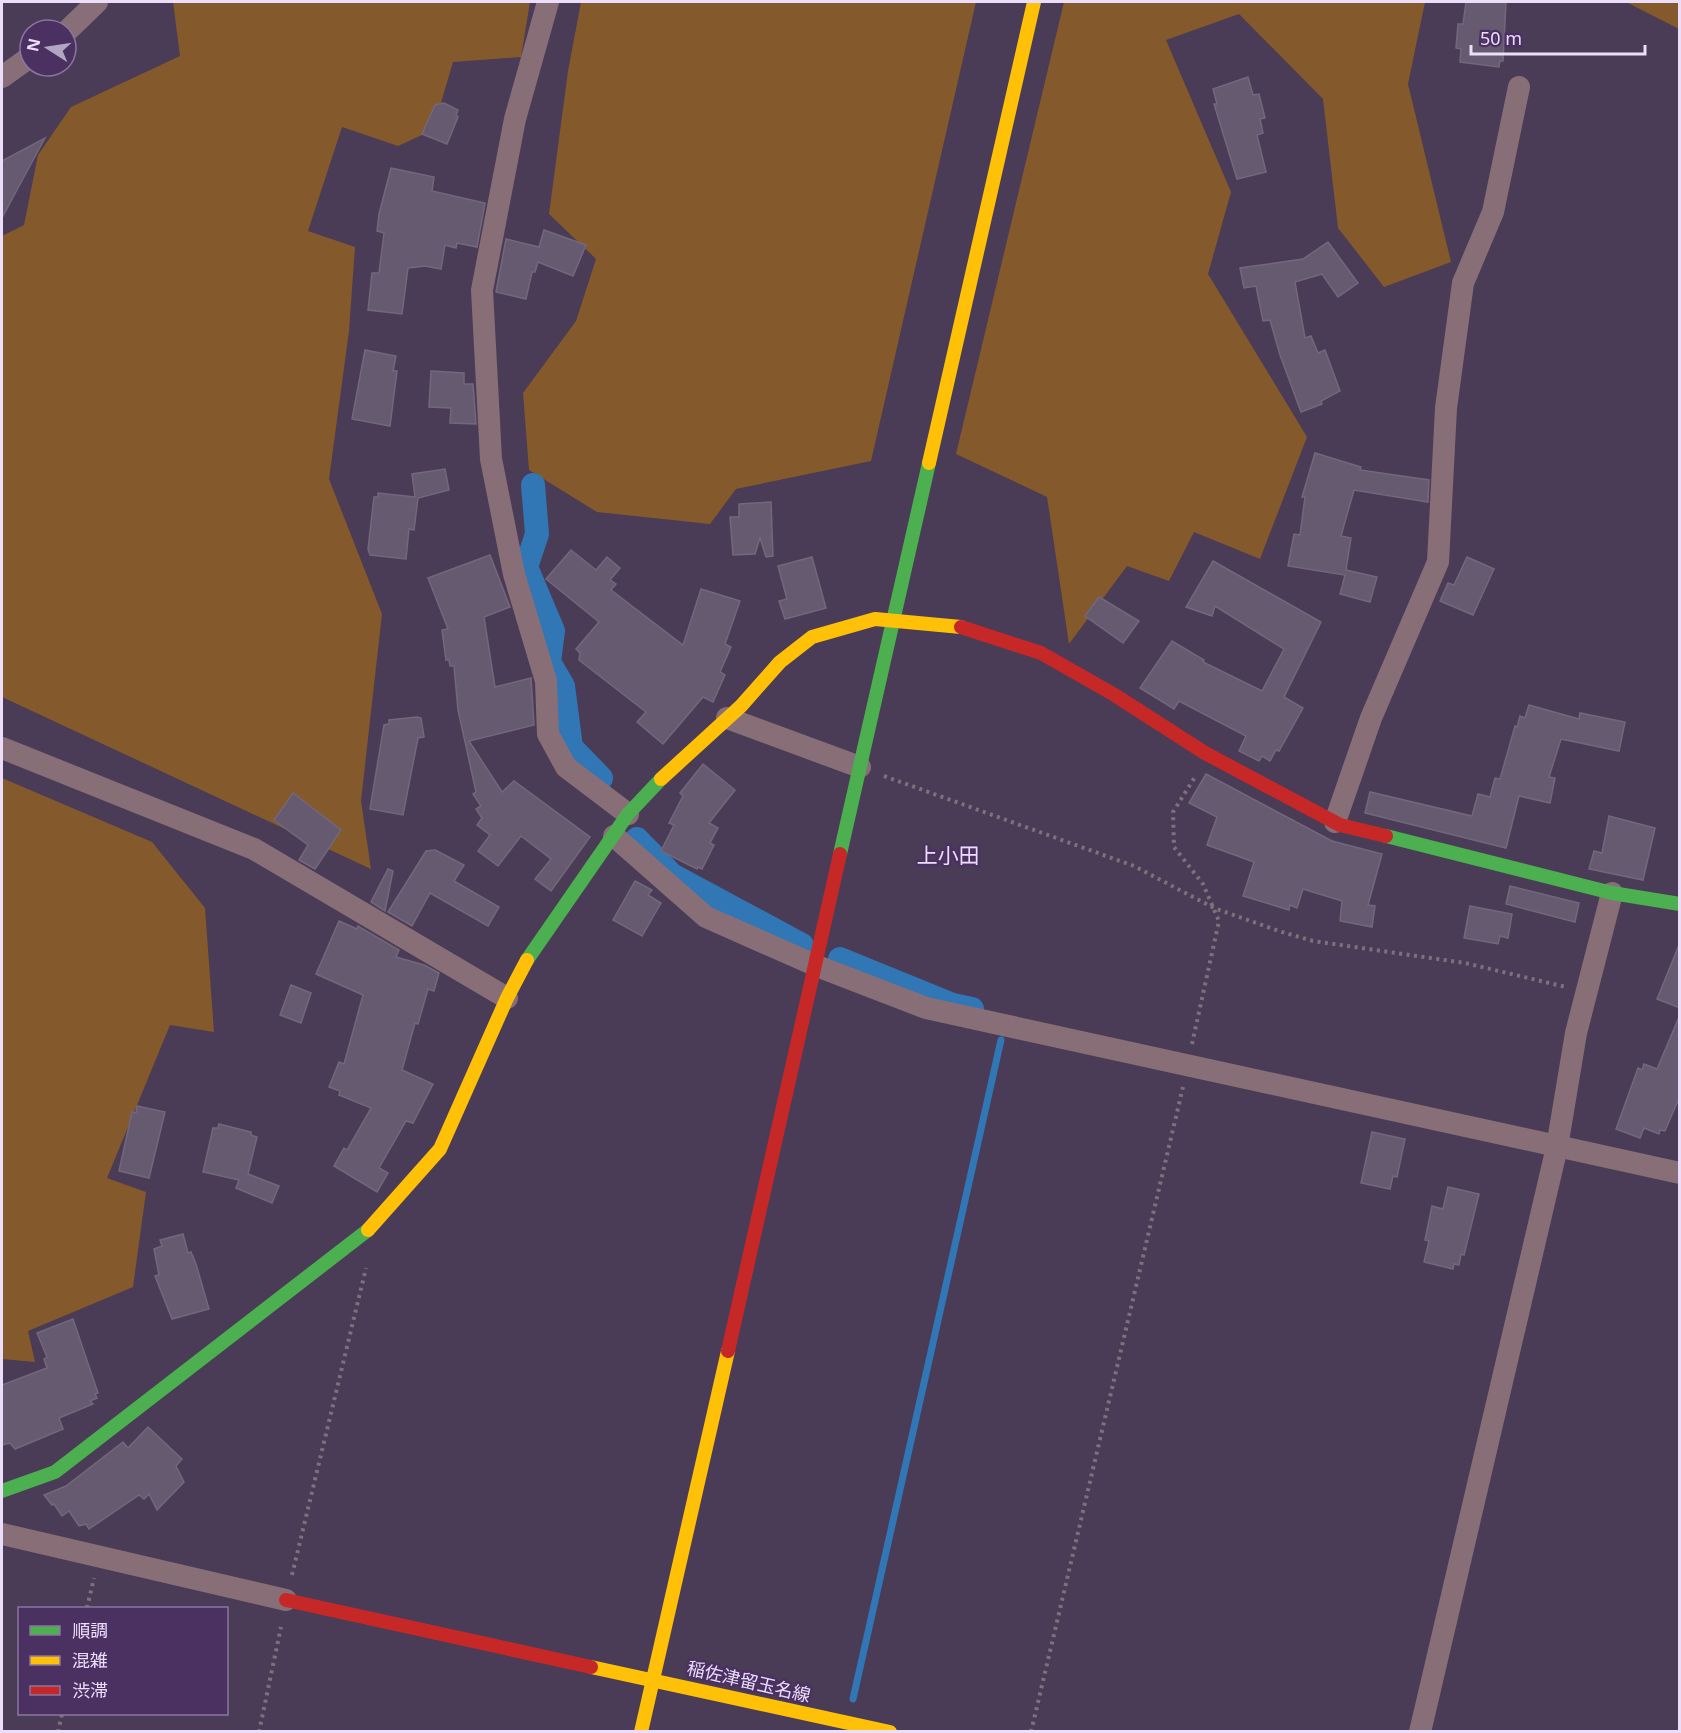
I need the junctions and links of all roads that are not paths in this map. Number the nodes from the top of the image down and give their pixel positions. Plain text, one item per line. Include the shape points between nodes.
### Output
1 (97, 2) edge
2 (548, 2) edge
3 (1034, 2) edge
4 (78, 20) edge
5 (18, 66) edge
6 (2, 77) edge
7 (1519, 87) dead end
8 (892, 619) junction
9 (728, 718) junction
10 (2, 748) edge
11 (860, 767) junction
12 (628, 814) junction
13 (1335, 822) junction
14 (614, 836) junction
15 (1612, 893) junction
16 (1680, 904) edge
17 (817, 966) junction
18 (507, 998) junction
19 (1557, 1147) junction
20 (1680, 1173) edge
21 (2, 1491) edge
22 (2, 1534) edge
23 (286, 1600) joint
24 (653, 1678) junction
25 (641, 1731) edge
26 (890, 1731) edge
27 (1420, 1731) edge

1 - 4 street
2 - 12 street via 515,119 482,290 491,459 514,574 546,681 548,734 566,767
3 - 8 street
5 - 6 street
7 - 13 street via 1493,212 1463,283 1446,408 1438,561 1371,718
8 - 9 street via 875,619 812,637 780,662
8 - 11 street
8 - 13 street via 954,625 1041,653 1205,753
9 - 11 street
9 - 12 street via 680,759
10 - 18 street via 254,849
11 - 17 street
12 - 14 street
13 - 15 street
14 - 17 street via 706,916
14 - 18 street via 535,946
15 - 16 street
15 - 19 street via 1576,1033
17 - 19 street via 926,1008
17 - 24 street
18 - 21 street via 440,1149 362,1236 55,1472
19 - 20 street
19 - 27 street
22 - 23 street
23 - 24 street, 稲佐津留玉名線
24 - 25 street
24 - 26 street, 稲佐津留玉名線

